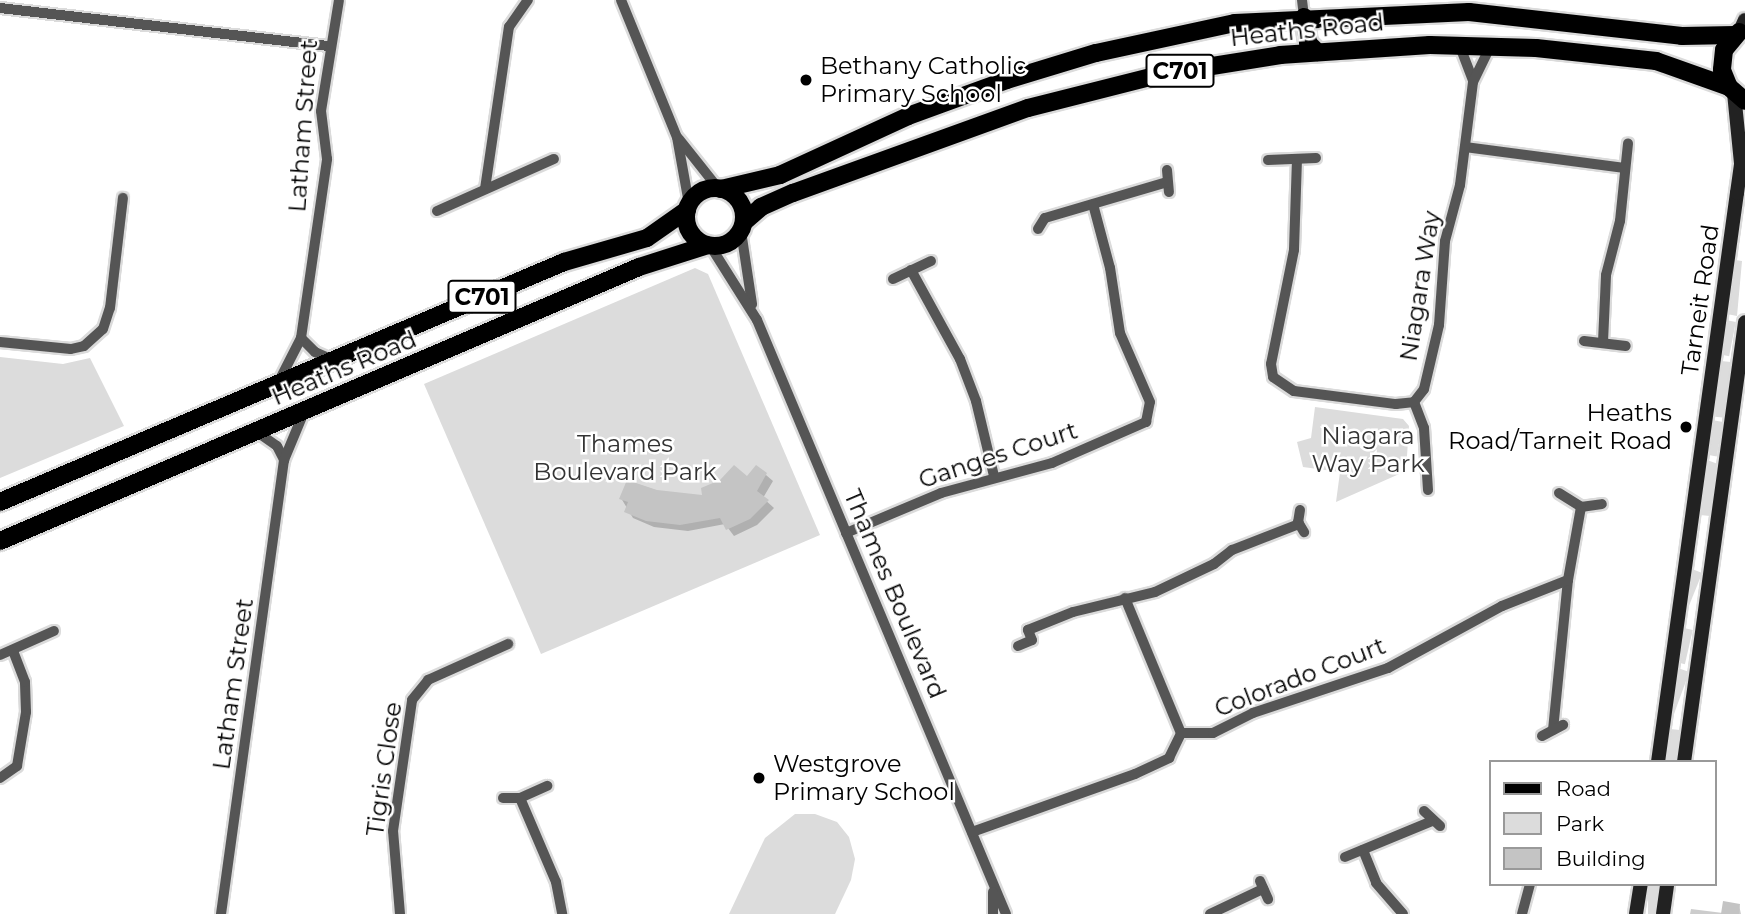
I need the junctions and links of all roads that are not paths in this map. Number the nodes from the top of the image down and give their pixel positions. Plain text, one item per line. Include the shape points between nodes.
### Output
1 (54, 0) edge
2 (339, 0) edge
3 (528, 0) edge
4 (621, 0) edge
5 (0, 8) edge
6 (1303, 9) edge
7 (53, 14) junction
8 (1741, 28) edge
9 (1459, 44) junction
10 (330, 46) junction
11 (1492, 46) junction
12 (1317, 52) junction
13 (1473, 82) junction
14 (1736, 94) edge
15 (677, 136) junction
16 (1628, 143) dead end
17 (1465, 147) junction
18 (1316, 158) dead end
19 (554, 159) dead end
20 (1297, 159) junction
21 (1268, 160) dead end
22 (1625, 168) junction
23 (1168, 181) dead end
24 (719, 188) junction
25 (485, 189) junction
26 (123, 198) dead end
27 (1093, 204) junction
28 (688, 207) junction
29 (437, 211) dead end
30 (742, 226) junction
31 (1038, 229) dead end
32 (709, 246) junction
33 (932, 261) dead end
34 (911, 270) junction
35 (893, 279) dead end
36 (757, 320) junction
37 (1745, 322) edge
38 (302, 338) junction
39 (1584, 341) dead end
40 (0, 342) edge
41 (1603, 342) junction
42 (1626, 346) dead end
43 (336, 361) junction
44 (276, 385) junction
45 (1414, 401) junction
46 (304, 412) junction
47 (257, 432) junction
48 (284, 460) junction
49 (994, 476) junction
50 (1428, 490) dead end
51 (1559, 493) dead end
52 (0, 502) edge
53 (1602, 504) dead end
54 (1581, 507) junction
55 (1300, 510) dead end
56 (846, 533) junction
57 (0, 541) edge
58 (1568, 580) junction
59 (1125, 598) junction
60 (54, 631) dead end
61 (508, 644) dead end
62 (1018, 646) dead end
63 (13, 650) junction
64 (0, 655) edge
65 (1181, 733) junction
66 (1542, 736) dead end
67 (1658, 760) edge
68 (1684, 760) edge
69 (0, 778) edge
70 (547, 786) dead end
71 (503, 798) dead end
72 (520, 798) junction
73 (1424, 811) dead end
74 (972, 832) junction
75 (1363, 850) junction
76 (1345, 857) dead end
77 (993, 886) junction
78 (1529, 886) edge
79 (1641, 886) edge
80 (1667, 886) edge
81 (1264, 890) dead end
82 (221, 914) edge
83 (400, 914) edge
84 (562, 914) edge
85 (993, 914) edge
86 (1006, 914) edge
87 (1210, 914) edge
88 (1403, 914) edge
89 (1522, 914) edge
90 (1636, 914) edge
91 (1663, 914) edge

1 - 7 street
2 - 10 street, Latham Street
3 - 25 street via 509,27
4 - 15 street
5 - 7 street
6 - 8 main road, Heaths Road / C701 via 1469,12 1692,37
6 - 12 main road via 1308,43
6 - 24 main road, Heaths Road / C701 via 1050,67 908,116 780,175
7 - 10 street
8 - 14 main road, C701 via 1722,60
9 - 11 main road, Heaths Road / C701
9 - 12 main road, Heaths Road / C701
9 - 13 street, Niagara Way
10 - 38 street, Latham Street via 320,120 327,159
11 - 13 street, Niagara Way
11 - 14 main road, Heaths Road / C701 via 1656,61
12 - 30 main road, Heaths Road / C701 via 1162,74 1028,108 786,196
13 - 17 street, Niagara Way
14 - 67 main road, Tarneit Road via 1738,183
15 - 24 street
15 - 28 street
16 - 22 street
17 - 22 street
17 - 45 street, Niagara Way via 1445,241 1439,325 1424,389
18 - 20 street
19 - 25 street
20 - 21 street
20 - 45 street via 1294,250 1271,364 1273,377 1294,391 1396,404
22 - 41 street via 1620,221 1606,275
23 - 27 street
24 - 28 main road, C701 via 701,192
24 - 30 main road via 741,204
25 - 29 street
26 - 40 street via 110,308 103,329 71,349
27 - 31 street via 1047,212
27 - 49 street, Ganges Court via 1111,268 1121,333 1150,402 1148,418 1138,428 1052,463
28 - 32 main road via 688,228
28 - 43 main road, Heaths Road / C701 via 647,238 564,262
30 - 32 main road, C701 via 730,243
30 - 36 street, Thames Boulevard via 742,263
32 - 36 street, Thames Boulevard
32 - 46 main road, Heaths Road / C701 via 656,260
33 - 34 street
34 - 35 street
34 - 49 street via 960,359 976,401
36 - 56 street, Thames Boulevard
37 - 68 main road, Tarneit Road
38 - 43 street via 315,352
38 - 44 street, Latham Street
39 - 41 street
41 - 42 street
43 - 44 main road, Heaths Road / C701
44 - 52 main road, Heaths Road / C701
45 - 50 street via 1424,428
46 - 47 main road, Heaths Road / C701
46 - 48 street, Latham Street
47 - 48 street via 277,446
47 - 57 main road, Heaths Road / C701
48 - 82 street, Latham Street
49 - 56 street, Ganges Court
51 - 54 street
53 - 54 street
54 - 58 street
55 - 59 street via 1302,528 1232,550 1183,581
56 - 74 street, Thames Boulevard
58 - 65 street, Colorado Court via 1502,606 1388,668 1254,713 1213,733
58 - 66 street via 1558,727
59 - 62 street via 1028,630 1032,640
59 - 65 street
60 - 63 street
61 - 83 street, Tigris Close via 428,680 412,700 393,831
63 - 64 street
63 - 69 street via 25,682 26,712 17,766
65 - 74 street via 1169,758
70 - 72 street
71 - 72 street
72 - 84 street via 556,882
73 - 75 street via 1436,824
74 - 77 street, Thames Boulevard
75 - 76 street
75 - 88 street via 1376,883
77 - 85 street, Thames Boulevard
77 - 86 street, Thames Boulevard
78 - 89 street
79 - 90 main road
80 - 91 main road
81 - 87 street

